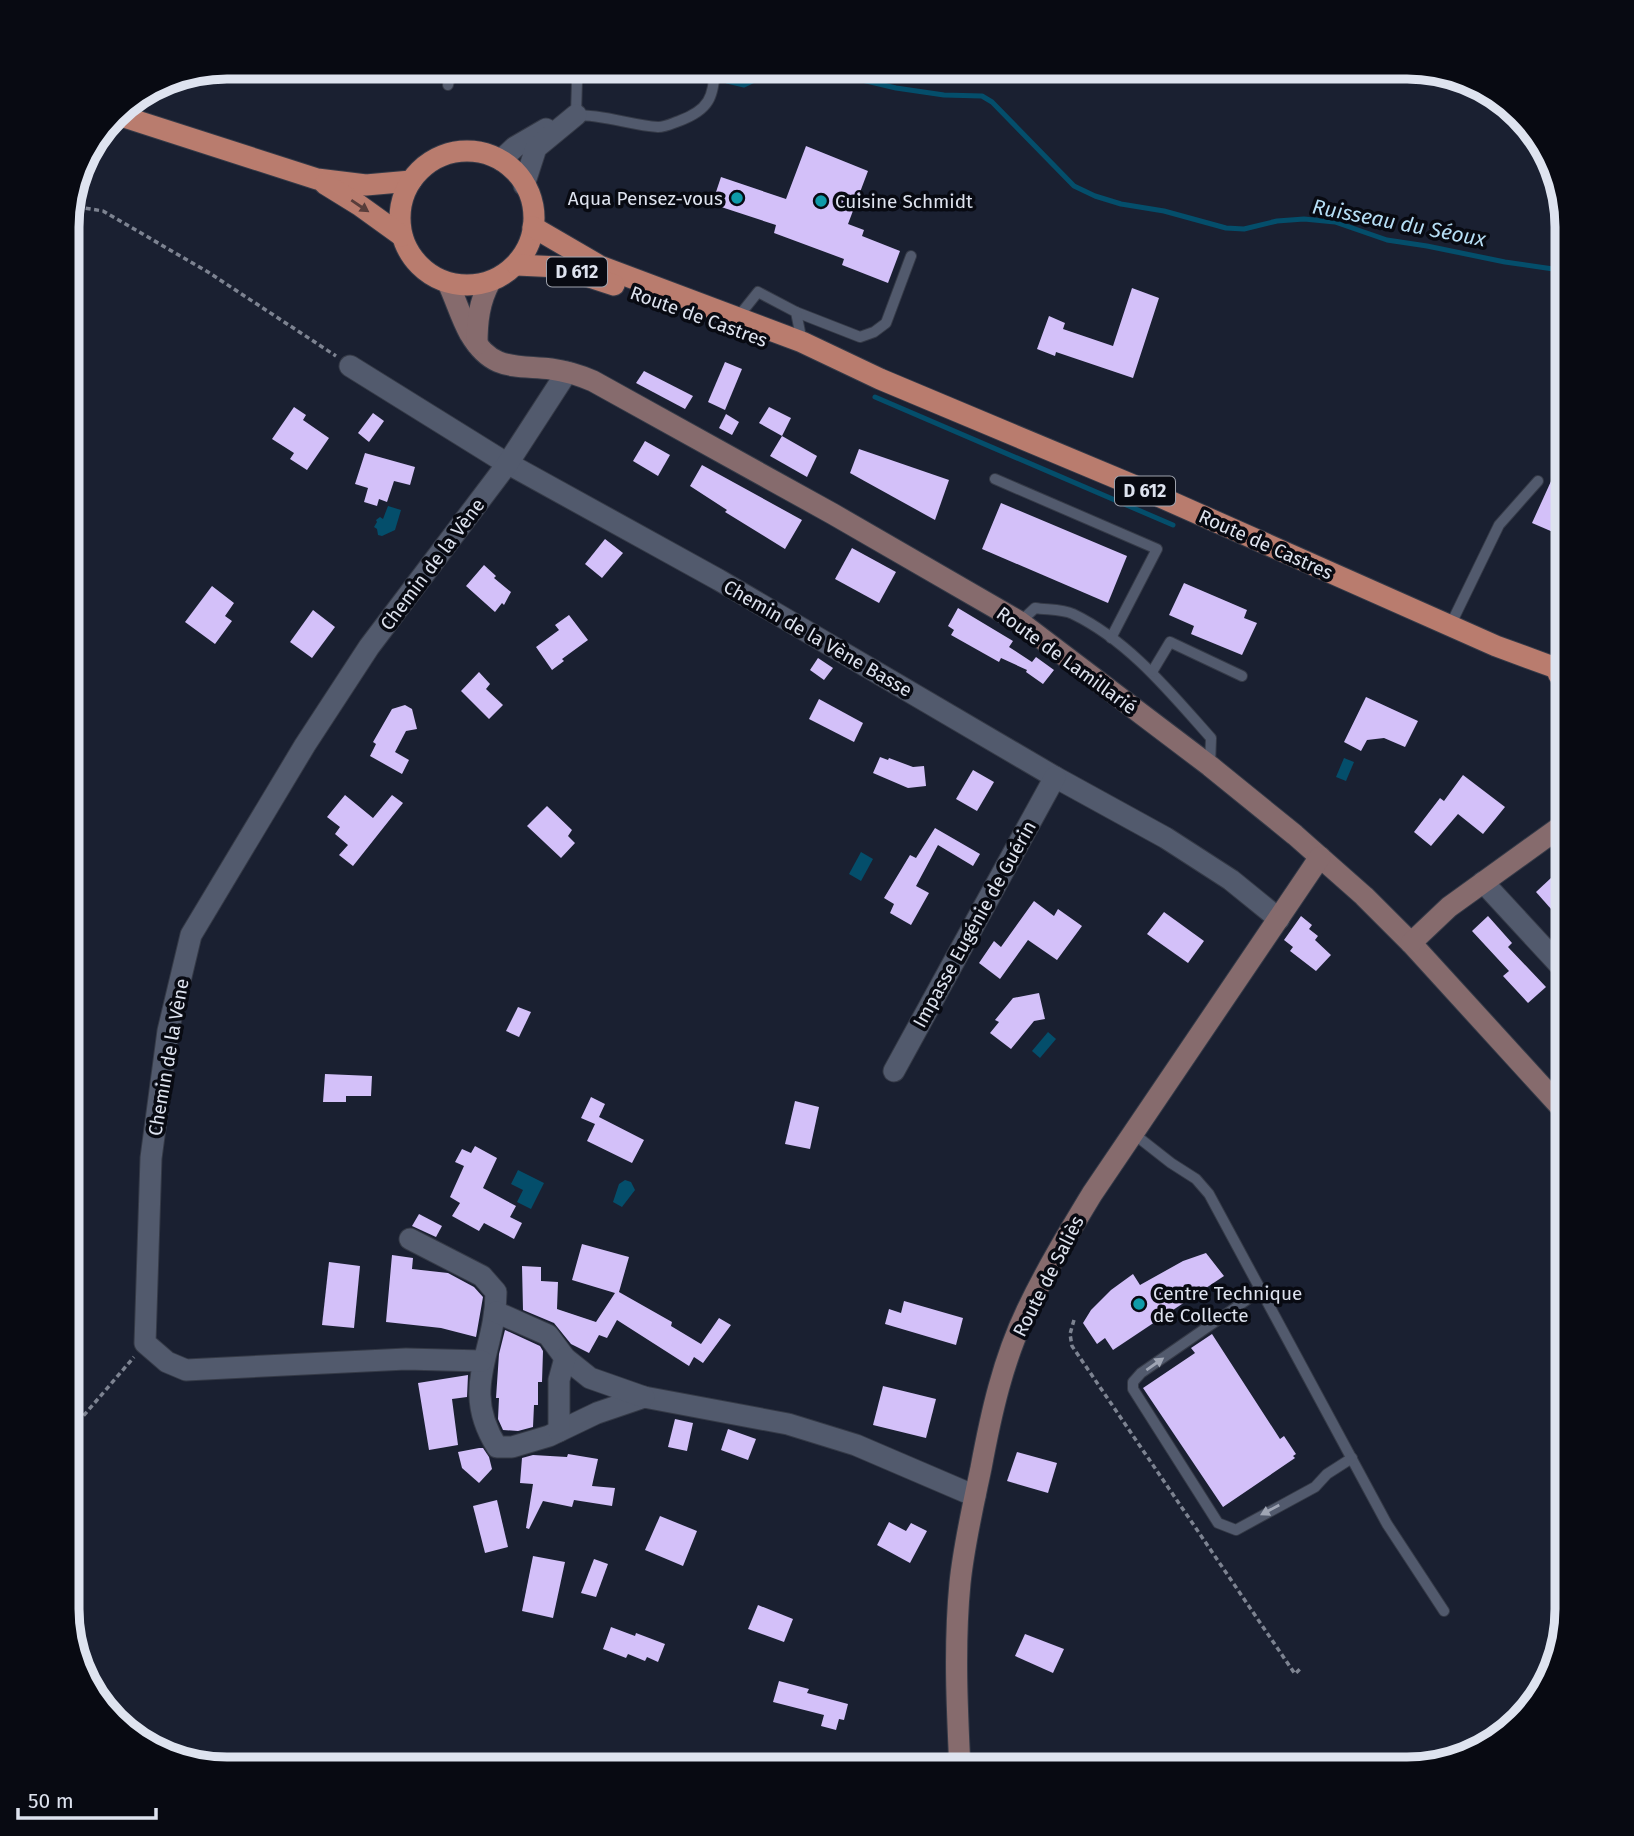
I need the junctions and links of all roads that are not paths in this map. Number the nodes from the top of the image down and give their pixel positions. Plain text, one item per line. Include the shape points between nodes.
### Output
1 (449, 79) edge
2 (577, 79) edge
3 (714, 79) edge
4 (448, 85) dead end
5 (576, 115) junction
6 (126, 118) edge
7 (502, 160) junction
8 (317, 180) junction
9 (411, 181) junction
10 (524, 186) junction
11 (533, 228) junction
12 (402, 236) junction
13 (911, 256) dead end
14 (517, 265) junction
15 (490, 282) junction
16 (448, 284) junction
17 (796, 312) junction
18 (737, 317) junction
19 (802, 342) junction
20 (477, 344) junction
21 (350, 366) road end
22 (567, 372) junction
23 (880, 379) junction
24 (508, 463) junction
25 (995, 479) dead end
26 (1538, 481) dead end
27 (1020, 622) junction
28 (1450, 626) junction
29 (1111, 638) junction
30 (1555, 668) edge
31 (1152, 672) junction
32 (1242, 676) dead end
33 (1210, 766) junction
34 (1055, 776) junction
35 (1555, 831) edge
36 (1320, 857) junction
37 (1483, 882) junction
38 (1279, 919) junction
39 (1411, 943) junction
40 (1555, 960) edge
41 (894, 1071) dead end
42 (1555, 1101) edge
43 (1134, 1134) junction
44 (410, 1239) dead end
45 (1261, 1290) junction
46 (496, 1312) junction
47 (565, 1358) junction
48 (482, 1361) junction
49 (644, 1397) junction
50 (559, 1432) junction
51 (1352, 1458) junction
52 (975, 1496) junction
53 (1444, 1611) dead end
54 (960, 1757) edge

1 - 4 lane
2 - 5 lane
3 - 5 lane via 713,93 702,109 662,127
5 - 7 street via 516,147
5 - 10 street via 536,149
6 - 8 main road
7 - 9 main road via 483,153 452,153 425,166
7 - 10 main road
8 - 9 main road via 366,185
8 -> 12 main road
9 - 12 main road via 402,199
10 - 11 main road
11 - 14 main road
11 - 18 main road, Route de Castres / D 612 via 600,266
12 - 16 main road via 417,264
13 - 17 lane via 886,323 874,332 860,337
14 - 15 main road
14 - 23 main road, Route de Castres / D 612 via 559,267 594,277
15 - 16 main road
15 - 20 main road via 479,313
16 - 20 main road
17 - 18 lane via 758,292
17 - 19 lane
18 - 19 main road, Route de Castres / D 612
19 - 23 main road, Route de Castres / D 612
20 - 22 main road, Route de Lamillarié via 503,365
21 - 24 street, Chemin de la Vène Basse
22 - 24 street, Chemin de la Vène
22 - 27 main road, Route de Lamillarié via 644,408
23 - 28 main road, Route de Castres / D 612
24 - 34 street, Chemin de la Vène Basse
24 - 48 street, Chemin de la Vène via 369,647 191,935 168,1031 151,1158 145,1343 167,1362 186,1370 407,1359
25 - 29 lane via 1157,548
26 - 28 lane via 1499,525
27 - 29 lane via 1035,608 1070,613
27 - 33 main road, Route de Lamillarié
28 - 30 main road, Route de Castres / D 612
29 - 31 lane
31 - 32 lane via 1170,642
31 - 33 lane via 1211,738
33 - 36 main road, Route de Lamillarié
34 - 38 street, Chemin de la Vène Basse via 1188,852
34 - 41 street, Impasse Eugénie de Guérin
35 - 37 main road
36 - 38 main road, Route de Saliès
36 - 39 main road, Route de Lamillarié
37 - 39 main road
37 - 40 street
38 - 43 main road, Route de Saliès
39 - 42 main road, Route de Lamillarié
43 - 45 lane via 1196,1179 1209,1194
43 - 52 main road, Route de Saliès via 1068,1234 1026,1311 997,1393
44 - 46 street via 482,1276 496,1292
45 - 51 lane
51 -> 45 lane via 1315,1487 1236,1530 1219,1523 1133,1389 1141,1373
46 - 47 street via 548,1335
46 - 48 street
47 - 49 street via 590,1378
47 - 50 street via 559,1380
48 - 50 street via 480,1410 497,1447 512,1447
49 - 50 street
49 - 52 street via 788,1424 856,1445
51 - 53 lane via 1387,1524
52 - 54 main road, Route de Saliès via 960,1583 956,1665

